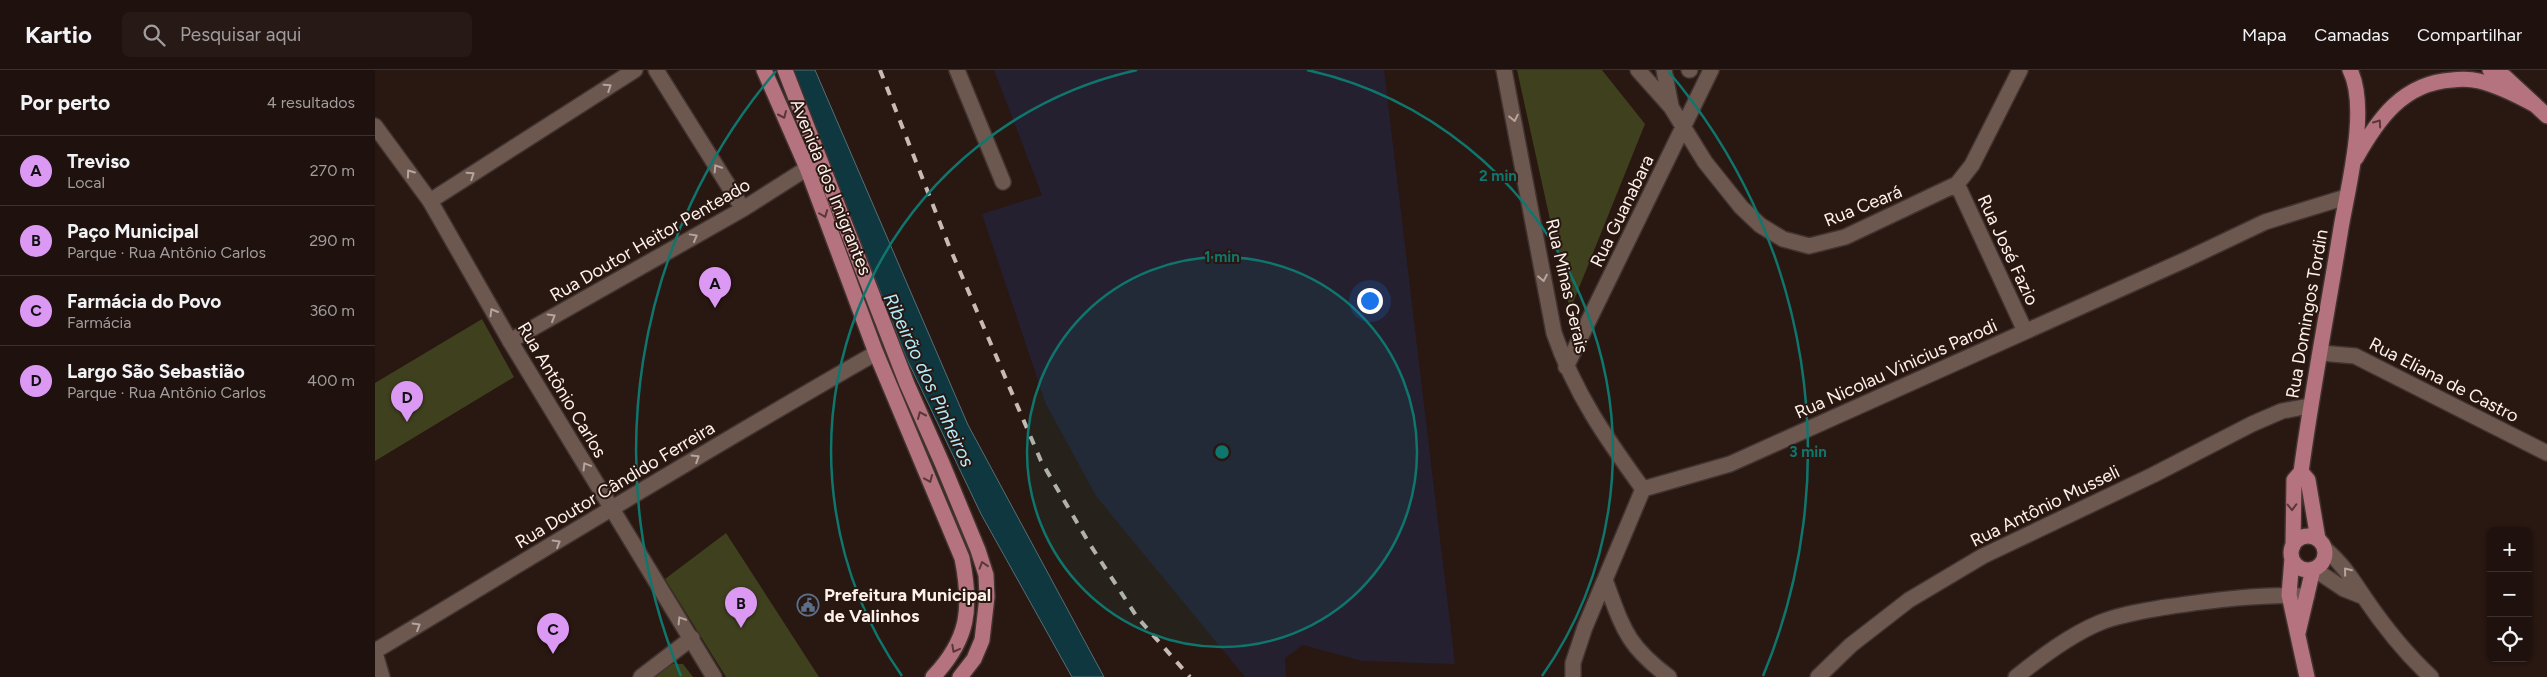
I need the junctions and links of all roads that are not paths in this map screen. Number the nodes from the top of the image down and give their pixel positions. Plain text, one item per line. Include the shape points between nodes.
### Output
1 (635, 70) edge
2 (656, 70) edge
3 (764, 70) edge
4 (785, 70) edge
5 (957, 70) edge
6 (1504, 70) edge
7 (1638, 70) edge
8 (1664, 70) edge
9 (1711, 70) edge
10 (2020, 70) edge
11 (2350, 70) edge
12 (2490, 70) edge
13 (2535, 105) junction
14 (1671, 107) junction
15 (2547, 116) edge
16 (375, 126) edge
17 (1683, 128) junction
18 (821, 159) junction
19 (2353, 164) junction
20 (807, 168) junction
21 (1003, 182) dead end
22 (1957, 184) junction
23 (2346, 197) junction
24 (430, 201) junction
25 (743, 209) junction
26 (2025, 331) junction
27 (510, 341) junction
28 (876, 353) junction
29 (2321, 353) junction
30 (1566, 367) junction
31 (2309, 406) junction
32 (2547, 453) edge
33 (2301, 472) junction
34 (1643, 489) junction
35 (613, 510) junction
36 (2321, 544) junction
37 (2293, 552) junction
38 (2314, 569) junction
39 (1605, 580) junction
40 (2289, 595) junction
41 (2307, 596) junction
42 (2364, 597) junction
43 (2297, 637) junction
44 (692, 638) junction
45 (375, 652) edge
46 (382, 677) edge
47 (641, 677) edge
48 (714, 677) edge
49 (933, 677) edge
50 (960, 677) edge
51 (1573, 677) edge
52 (1669, 677) edge
53 (1818, 677) edge
54 (2016, 677) edge
55 (2307, 677) edge
56 (2431, 677) edge

24 -> 1 street
25 -> 2 street
3 -> 20 main road, Avenida dos Imigrantes
4 - 18 main road, Avenida dos Imigrantes
5 - 21 street
6 -> 30 street, Rua Minas Gerais via 1555,333
7 - 14 street, Rua Ceará
8 - 14 street
9 - 17 street, Rua Guanabara
10 - 22 street, Rua Ceará via 1972,165
11 - 19 main road, Rua Domingos Tordin via 2357,99
12 - 13 main road via 2505,77
13 - 15 main road
19 -> 13 main road, Rua Domingos Tordin via 2387,110 2409,92 2424,86 2440,81 2477,80
14 - 17 street, Rua Ceará
24 -> 16 street, Rua Antônio Carlos
17 - 22 street, Rua Ceará via 1705,162 1760,225 1783,239 1809,246 1845,237
17 - 30 street, Rua Guanabara
18 - 20 street, Rua Doutor Heitor Penteado
50 -> 18 main road, Avenida dos Imigrantes via 974,659 982,640 986,575 964,515 907,384
19 - 23 main road, Rua Domingos Tordin
20 - 25 street, Rua Doutor Heitor Penteado
20 -> 28 main road, Avenida dos Imigrantes
22 - 26 street, Rua José Fazio
23 - 26 street, Rua Nicolau Vinicius Parodi via 2265,222
23 - 29 main road, Rua Domingos Tordin
27 -> 24 street, Rua Antônio Carlos
27 -> 25 street, Rua Doutor Heitor Penteado
26 - 34 street, Rua Nicolau Vinicius Parodi via 1730,464
35 -> 27 street, Rua Antônio Carlos
35 -> 28 street, Rua Doutor Cândido Ferreira via 770,413
28 -> 49 main road, Avenida dos Imigrantes via 962,558 968,588 962,636 950,659
29 - 31 main road, Rua Domingos Tordin
29 - 32 street, Rua Eliana de Castro via 2355,356
30 - 34 street, Rua Minas Gerais via 1599,429
31 - 33 main road, Rua Domingos Tordin
31 - 53 street, Rua Antônio Musseli via 2282,411 2252,424 1983,556 1909,600
33 - 36 main road, Rua Domingos Tordin via 2308,480
33 -> 37 main road, Rua Domingos Tordin via 2294,480
34 - 39 street
44 -> 35 street, Rua Antônio Carlos
45 -> 35 street, Rua Doutor Cândido Ferreira
36 - 37 main road via 2312,536 2301,538
36 - 38 main road, Rua Domingos Tordin via 2323,562
42 -> 36 street via 2338,560
37 - 38 main road via 2301,568
37 - 40 main road, Rua Domingos Tordin
38 - 41 main road, Rua Domingos Tordin
38 - 42 street via 2344,589
39 - 51 street via 1573,663
39 - 52 street via 1624,633 1644,659
40 - 41 street
40 - 43 main road, Rua Domingos Tordin
40 - 54 street via 2193,603 2132,613 2099,623 2075,636
41 - 43 main road, Rua Domingos Tordin
42 - 56 street via 2395,638
43 - 55 main road, Rua Domingos Tordin
44 - 47 street
44 - 48 street, Rua Antônio Carlos
45 - 46 street

